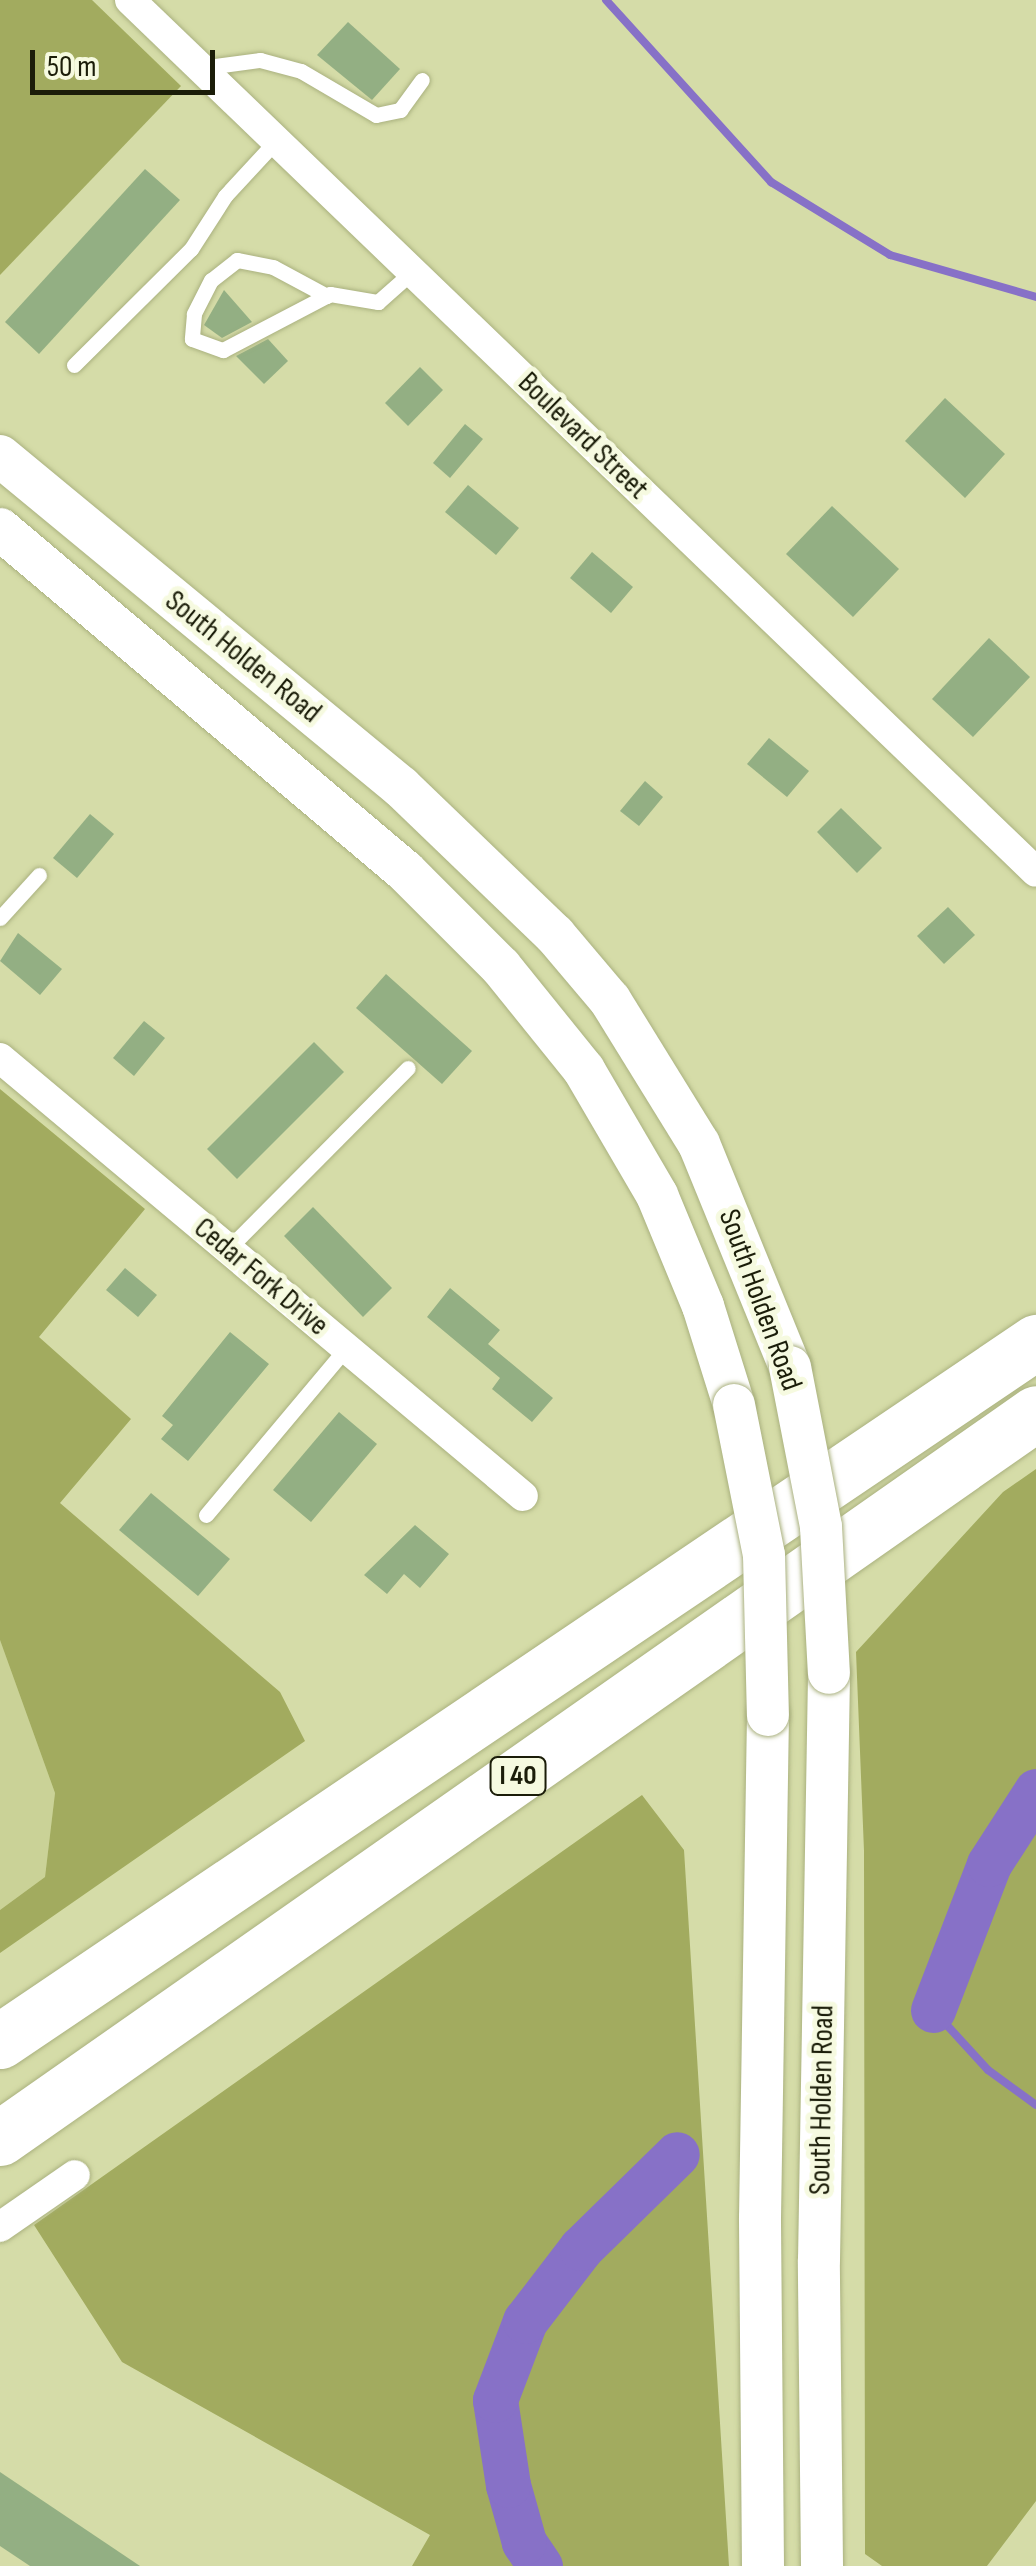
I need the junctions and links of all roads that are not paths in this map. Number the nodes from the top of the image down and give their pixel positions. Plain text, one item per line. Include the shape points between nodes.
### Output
1 (130, 0) edge
2 (200, 68) junction
3 (422, 80) dead end
4 (276, 141) junction
5 (412, 272) junction
6 (326, 296) junction
7 (74, 365) dead end
8 (0, 456) edge
9 (0, 529) edge
10 (1036, 872) edge
11 (38, 875) dead end
12 (0, 918) edge
13 (0, 1058) edge
14 (408, 1068) dead end
15 (228, 1249) junction
16 (1036, 1342) edge
17 (346, 1348) junction
18 (1036, 1413) edge
19 (522, 1496) dead end
20 (206, 1514) dead end
21 (0, 2041) edge
22 (0, 2138) edge
23 (75, 2175) dead end
24 (0, 2226) edge
25 (763, 2566) edge
26 (822, 2566) edge

1 - 2 street, Boulevard Street
2 - 3 lane via 260,60 301,71 376,114 400,110
2 - 4 street, Boulevard Street
4 - 5 street, Boulevard Street
4 - 7 lane via 225,196 190,249
5 - 6 lane via 378,302
5 - 10 street, Boulevard Street
6 - 6 lane via 223,350 192,339 194,314 211,280 237,260 273,267
8 - 26 main road, South Holden Road, bridge via 401,787 555,935 619,1014 699,1144 790,1367 821,1527 829,1672 819,2260
9 - 25 main road, South Holden Road, bridge via 405,870 500,966 584,1070 657,1195 703,1306 734,1405 764,1555
11 - 12 lane
13 - 15 street, Cedar Fork Drive
14 - 15 lane
15 - 17 street, Cedar Fork Drive
16 - 21 highway, I 40
17 - 19 street, Cedar Fork Drive
17 - 20 lane
18 - 22 highway, I 40
23 - 24 street

